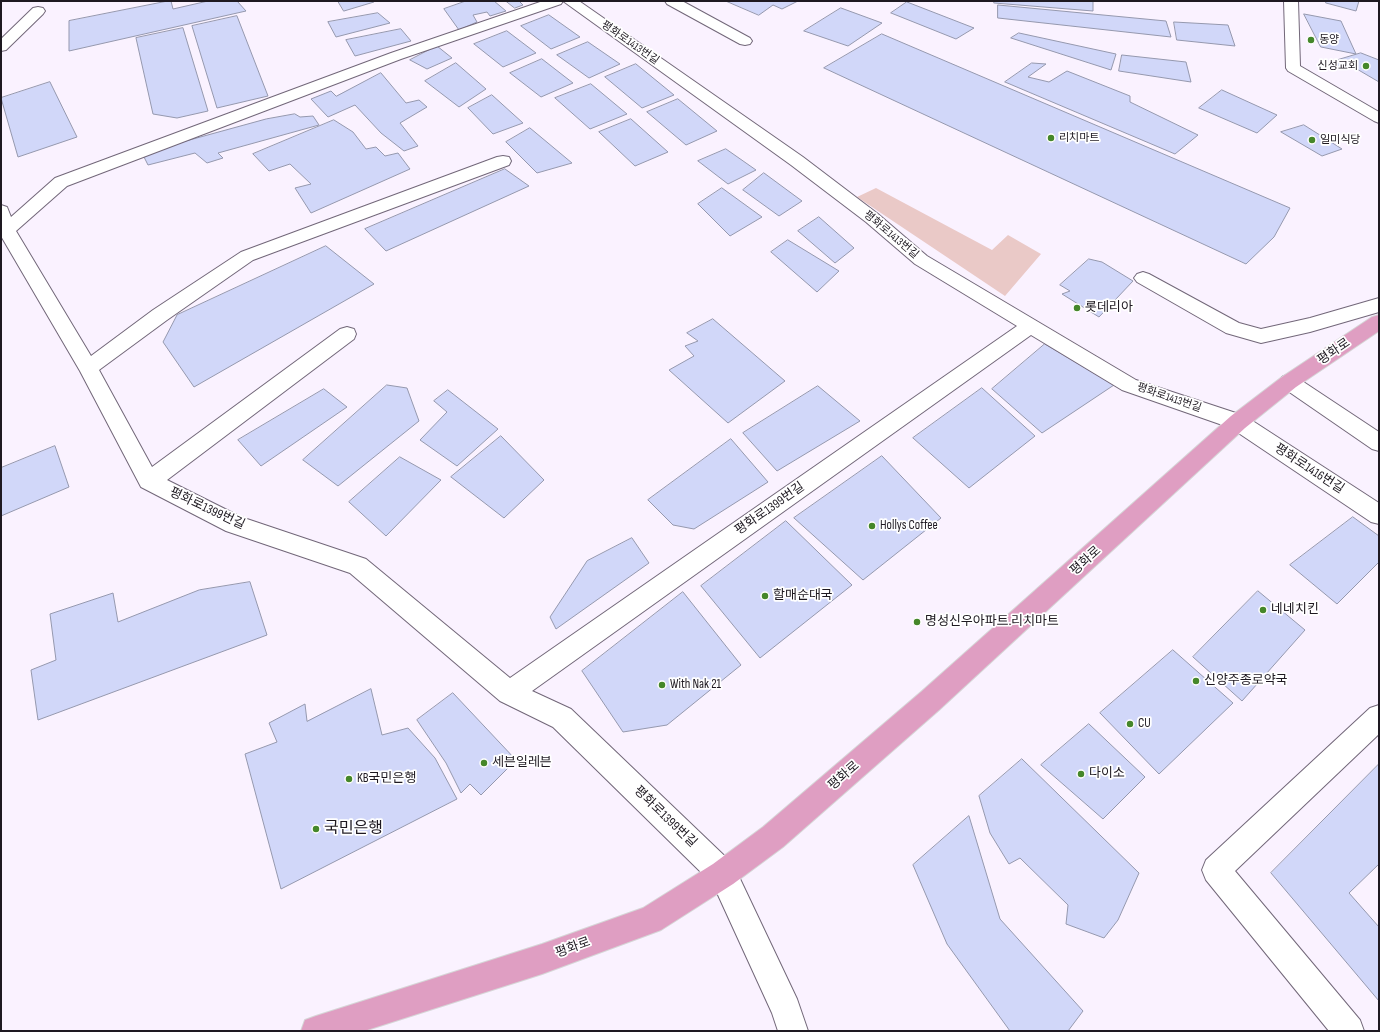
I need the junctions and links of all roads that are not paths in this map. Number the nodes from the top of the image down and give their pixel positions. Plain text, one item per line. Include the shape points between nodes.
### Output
1 (556, 1) edge
2 (570, 1) edge
3 (672, 1) edge
4 (1291, 1) edge
5 (38, 11) dead end
6 (746, 41) dead end
7 (1, 47) edge
8 (1379, 118) edge
9 (503, 161) dead end
10 (3, 224) edge
11 (1143, 278) dead end
12 (1379, 305) edge
13 (1379, 322) edge
14 (1031, 326) junction
15 (347, 334) dead end
16 (88, 368) junction
17 (1289, 382) junction
18 (1238, 422) junction
19 (1379, 443) edge
20 (150, 481) junction
21 (1379, 515) edge
22 (510, 693) junction
23 (1379, 717) edge
24 (723, 874) junction
25 (316, 1031) edge
26 (794, 1031) edge
27 (1349, 1031) edge

1 - 10 street via 389,59 61,182
2 - 14 street, 평화로1413번길 via 797,161 872,218 921,260
3 - 6 street
4 - 8 street via 1293,68
5 - 7 street
9 - 16 street via 247,256
10 - 16 street
11 - 12 street via 1233,328 1261,336
13 - 17 main road, 평화로
14 - 18 street, 평화로1413번길 via 1129,385
14 - 22 street, 평화로1399번길
15 - 20 street
16 - 20 street
17 - 18 main road, 평화로
17 - 19 street
18 - 21 street, 평화로1416번길
18 - 24 main road, 평화로 via 930,701 773,837
20 - 22 street, 평화로1399번길 via 234,524 358,566
22 - 24 street, 평화로1399번길 via 562,718
23 - 27 street via 1216,870
24 - 25 main road, 평화로 via 651,920 534,962
24 - 26 street

